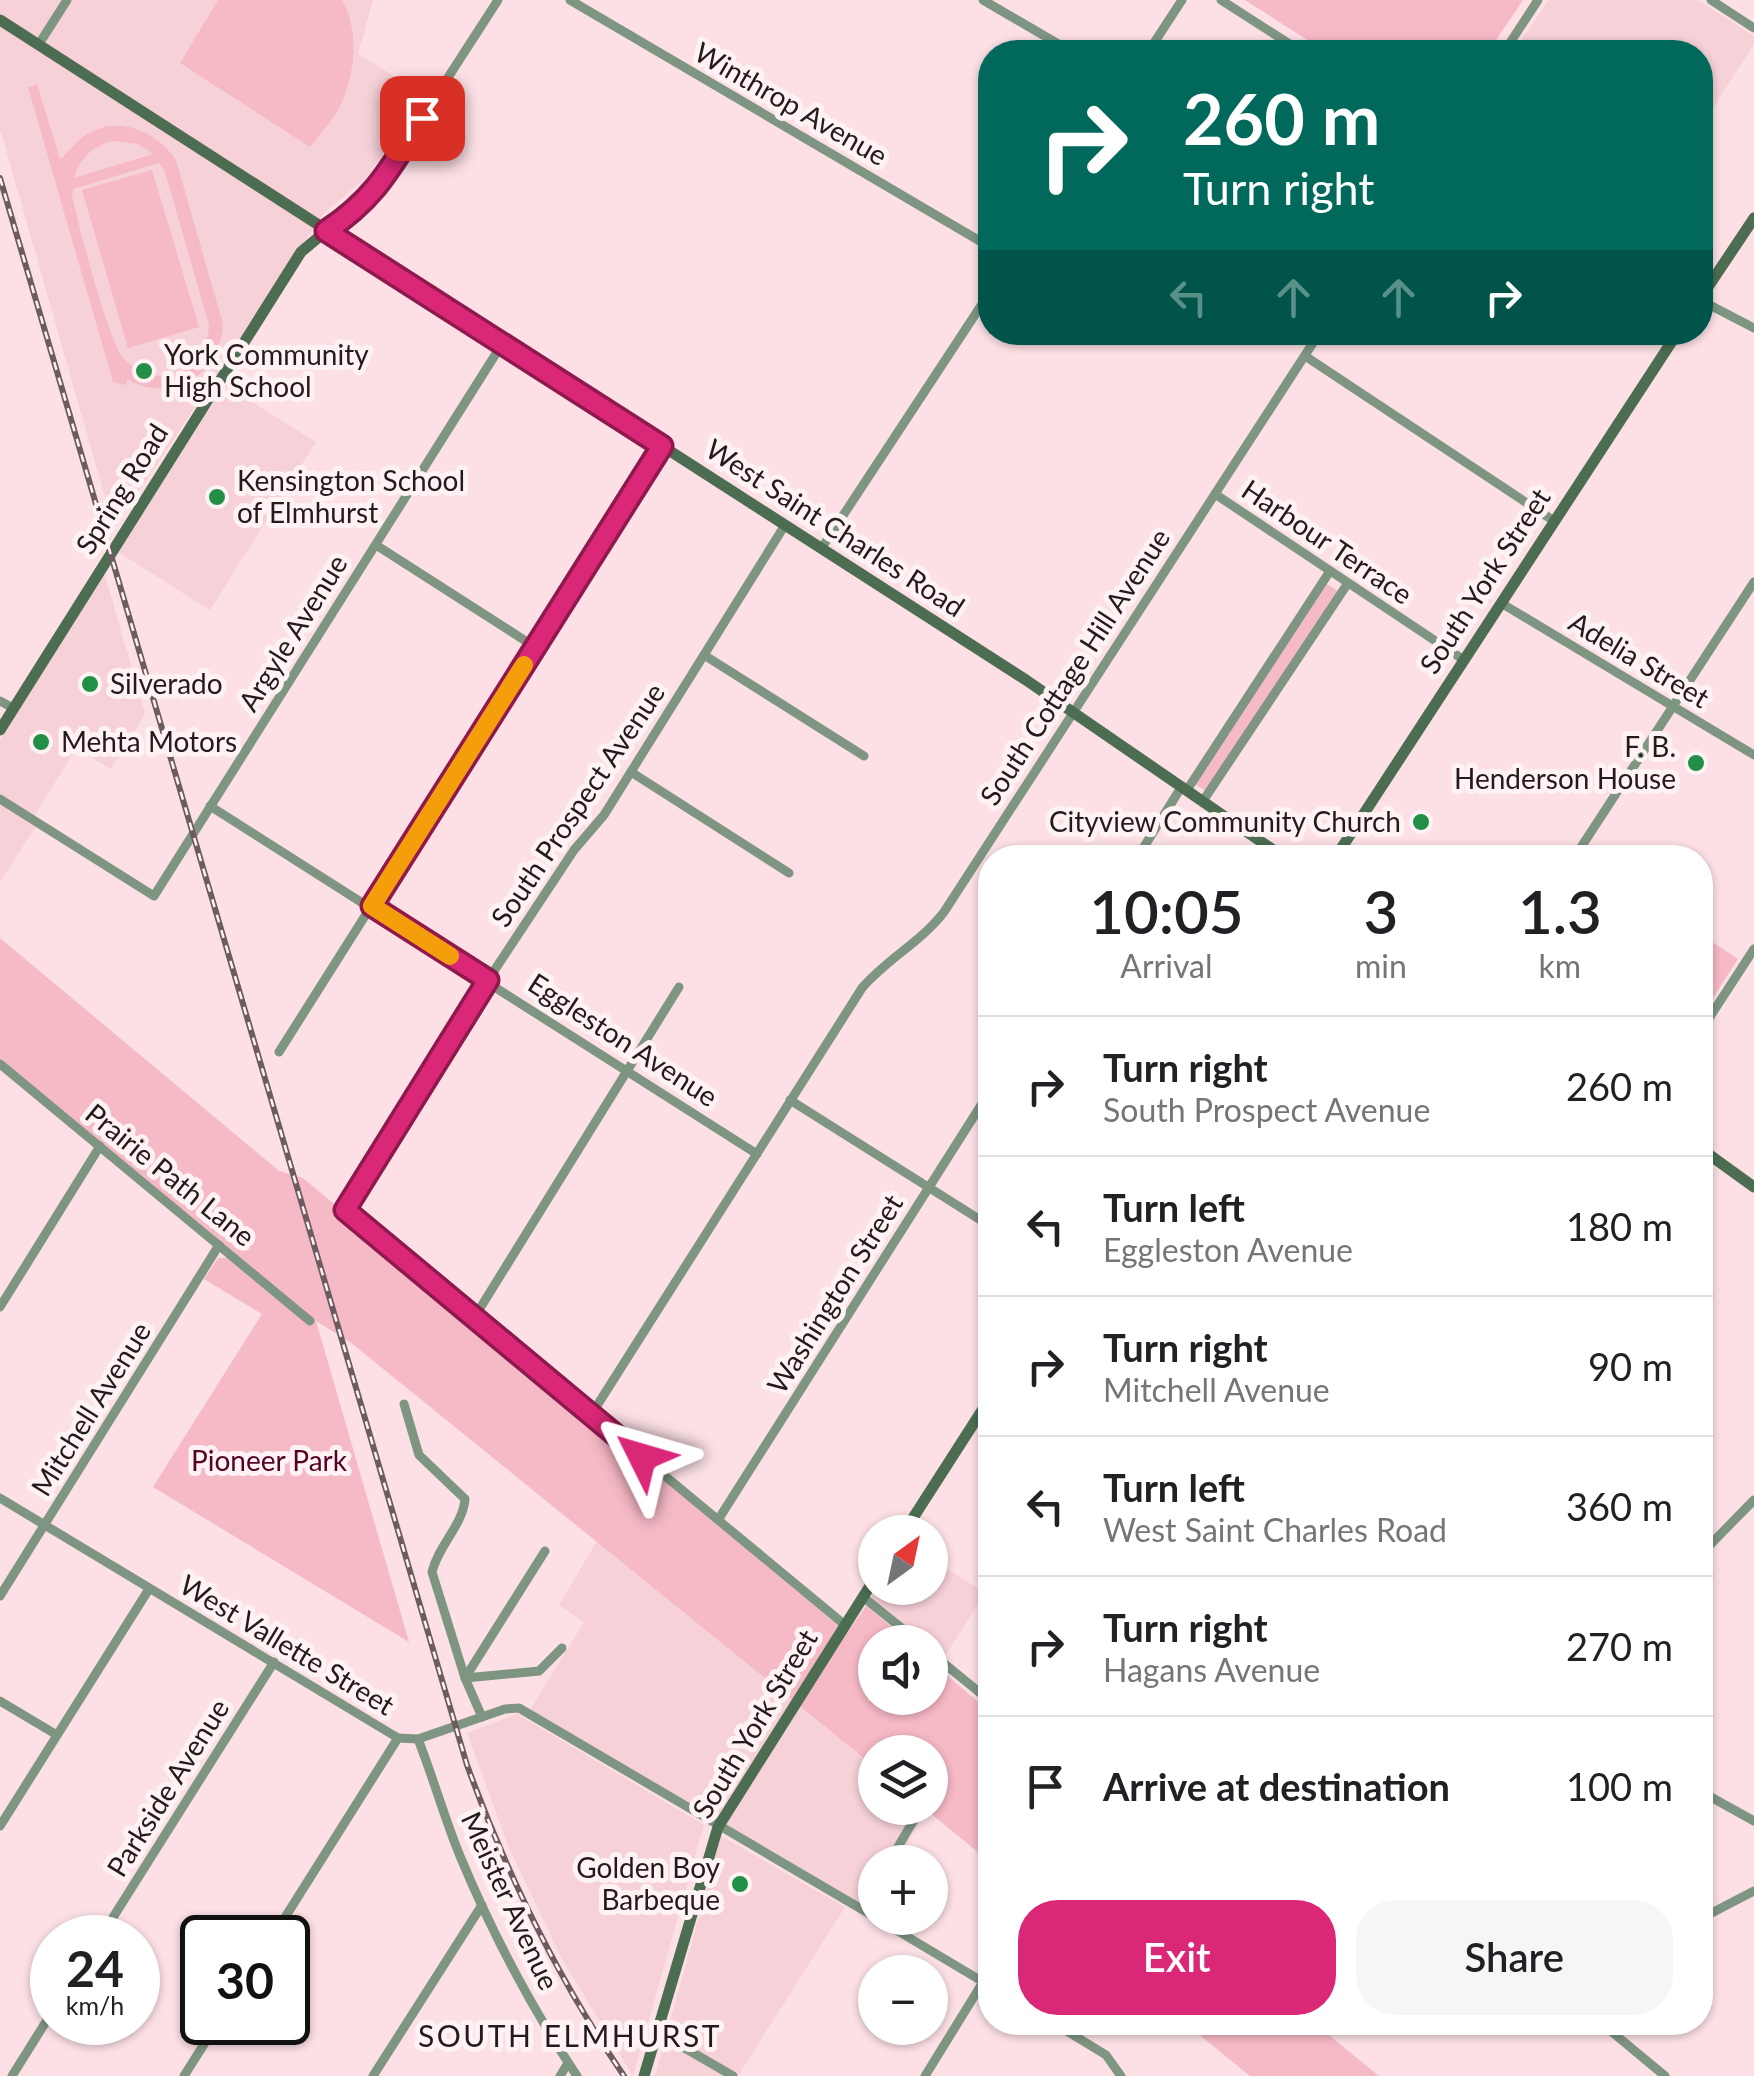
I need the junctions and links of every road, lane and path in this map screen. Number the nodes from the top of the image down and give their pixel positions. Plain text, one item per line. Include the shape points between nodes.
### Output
1 (67, 0) edge
2 (498, 0) edge
3 (570, 0) edge
4 (983, 0) edge
5 (1182, 0) edge
6 (1222, 0) edge
7 (1538, 0) edge
8 (1712, 0) edge
9 (0, 20) edge
10 (1754, 28) edge
11 (1051, 40) edge
12 (1156, 40) edge
13 (1284, 40) edge
14 (1512, 40) edge
15 (39, 44) junction
16 (1754, 218) edge
17 (326, 231) junction
18 (978, 240) edge
19 (1713, 280) edge
20 (1713, 306) edge
21 (978, 310) edge
22 (1754, 328) edge
23 (502, 344) junction
24 (1312, 345) edge
25 (1669, 345) edge
26 (1305, 356) junction
27 (662, 446) junction
28 (1214, 494) junction
29 (1554, 521) junction
30 (785, 526) junction
31 (376, 545) junction
32 (822, 549) junction
33 (1330, 571) junction
34 (1348, 582) junction
35 (1754, 582) edge
36 (1500, 603) junction
37 (536, 647) junction
38 (704, 655) junction
39 (1464, 660) junction
40 (0, 701) edge
41 (1672, 706) junction
42 (13, 708) junction
43 (1072, 710) junction
44 (0, 730) edge
45 (1754, 755) edge
46 (864, 756) dead end
47 (631, 772) junction
48 (1185, 788) junction
49 (0, 799) edge
50 (1203, 801) junction
51 (210, 806) junction
52 (986, 845) edge
53 (1146, 845) edge
54 (1267, 845) edge
55 (1344, 845) edge
56 (1582, 845) edge
57 (978, 858) edge
58 (789, 874) dead end
59 (372, 906) junction
60 (1754, 949) edge
61 (488, 980) junction
62 (679, 987) dead end
63 (1713, 1012) edge
64 (279, 1052) dead end
65 (0, 1064) edge
66 (628, 1070) junction
67 (790, 1100) junction
68 (978, 1110) edge
69 (100, 1146) junction
70 (757, 1154) junction
71 (1713, 1157) edge
72 (1754, 1186) edge
73 (929, 1188) junction
74 (978, 1219) edge
75 (219, 1245) junction
76 (0, 1307) edge
77 (474, 1318) junction
78 (310, 1321) dead end
79 (404, 1404) dead end
80 (590, 1415) junction
81 (978, 1417) edge
82 (0, 1498) edge
83 (1754, 1500) edge
84 (915, 1515) edge
85 (718, 1520) junction
86 (45, 1525) junction
87 (1713, 1541) edge
88 (545, 1551) dead end
89 (150, 1588) junction
90 (0, 1596) edge
91 (858, 1605) edge
92 (873, 1605) edge
93 (898, 1625) edge
94 (845, 1626) junction
95 (562, 1648) dead end
96 (274, 1662) junction
97 (948, 1667) edge
98 (464, 1678) junction
99 (978, 1691) edge
100 (0, 1701) edge
101 (482, 1717) junction
102 (57, 1735) junction
103 (398, 1738) junction
104 (418, 1739) junction
105 (1713, 1798) edge
106 (1754, 1821) edge
107 (0, 1826) edge
108 (718, 1827) junction
109 (1754, 1891) edge
110 (482, 1905) junction
111 (858, 1907) edge
112 (1713, 1912) edge
113 (114, 1915) edge
114 (286, 1915) edge
115 (905, 1935) edge
116 (978, 1979) edge
117 (978, 1996) edge
118 (657, 2032) junction
119 (1073, 2035) edge
120 (1616, 2035) edge
121 (31, 2045) edge
122 (204, 2045) edge
123 (568, 2063) junction
124 (12, 2076) edge
125 (184, 2076) edge
126 (373, 2076) edge
127 (560, 2076) edge
128 (577, 2076) edge
129 (644, 2076) edge
130 (733, 2076) edge
131 (924, 2076) edge
132 (1120, 2076) edge
133 (1665, 2076) edge

1 - 15 street
2 - 17 street via 374,192
3 - 18 street, Winthrop Avenue
4 - 11 street
5 - 12 street
6 - 13 street
7 - 14 street
8 - 10 street
9 - 15 main road, West Saint Charles Road
15 - 17 main road, West Saint Charles Road
16 - 19 main road
17 - 23 main road, West Saint Charles Road
17 - 42 main road, Spring Road via 301,252
20 - 22 street
21 - 32 street
23 - 27 main road, West Saint Charles Road
23 - 31 street, Argyle Avenue
24 - 26 street, South Cottage Hill Avenue
25 - 29 main road, South York Street
26 - 28 street, South Cottage Hill Avenue
26 - 29 street
27 - 30 main road, West Saint Charles Road
27 - 37 street
28 - 33 street, Harbour Terrace
28 - 43 street, South Cottage Hill Avenue
29 - 36 main road, South York Street
30 - 32 main road, West Saint Charles Road
30 - 38 street, South Prospect Avenue
31 - 37 street
31 - 51 street, Argyle Avenue
32 - 43 main road, West Saint Charles Road
33 - 34 street, Harbour Terrace
33 - 48 street
34 - 39 street, Harbour Terrace
34 - 50 street
35 - 41 street
36 - 39 main road, South York Street
36 - 41 street, Adelia Street
37 - 59 street
38 - 46 street
38 - 47 street, South Prospect Avenue
39 - 55 main road, South York Street
40 - 42 street
41 - 45 street, Adelia Street
41 - 56 street
42 - 44 main road, Spring Road
43 - 48 main road, West Saint Charles Road
43 - 52 street, South Cottage Hill Avenue
47 - 58 street
47 - 61 street, South Prospect Avenue
48 - 50 main road, West Saint Charles Road
48 - 53 street
49 - 51 street, Argyle Avenue via 154,896
50 - 54 main road, West Saint Charles Road
51 - 59 street, Eggleston Avenue
57 - 67 street, South Cottage Hill Avenue via 926,933 862,988
59 - 61 street, Eggleston Avenue
59 - 64 street
60 - 63 street
61 - 66 street, Eggleston Avenue
61 - 77 street, South Prospect Avenue via 345,1210
62 - 66 street
65 - 69 street, Prairie Path Lane
66 - 70 street, Eggleston Avenue
66 - 77 street
67 - 70 street, South Cottage Hill Avenue
67 - 73 street
68 - 73 street, Washington Street
69 - 75 street, Prairie Path Lane
69 - 76 street
70 - 80 street, South Cottage Hill Avenue
71 - 72 main road
73 - 74 street
73 - 85 street, Washington Street
75 - 78 street, Prairie Path Lane
75 - 86 street, Mitchell Avenue
77 - 80 street
79 - 98 street via 419,1455 466,1499 432,1572
80 - 85 street
81 - 84 main road
82 - 86 street, West Vallette Street
83 - 87 street
85 - 94 street
86 - 89 street, West Vallette Street
86 - 90 street, Mitchell Avenue
88 - 98 street
89 - 96 street, West Vallette Street
89 - 102 street
91 - 94 main road, South York Street
92 - 93 street
94 - 108 main road, South York Street
95 - 98 street via 539,1672
96 - 103 street, West Vallette Street
96 - 113 street, Parkside Avenue
97 - 99 street
98 - 101 street
100 - 102 street
101 - 104 street, West Vallette Street
101 - 108 street, West Vallette Street via 519,1708
102 - 107 street
103 - 104 street, West Vallette Street
103 - 114 street
104 - 110 street, Meister Avenue
105 - 106 street
108 - 111 street, West Vallette Street
108 - 118 main road, South York Street
109 - 112 street
110 - 123 street, Meister Avenue
110 - 126 street
115 - 116 street, West Vallette Street
117 - 131 street
118 - 129 main road, South York Street
118 - 130 street
119 - 132 street via 1106,2055
120 - 133 street
121 - 124 street
122 - 125 street
123 - 127 street
123 - 128 street, Meister Avenue

